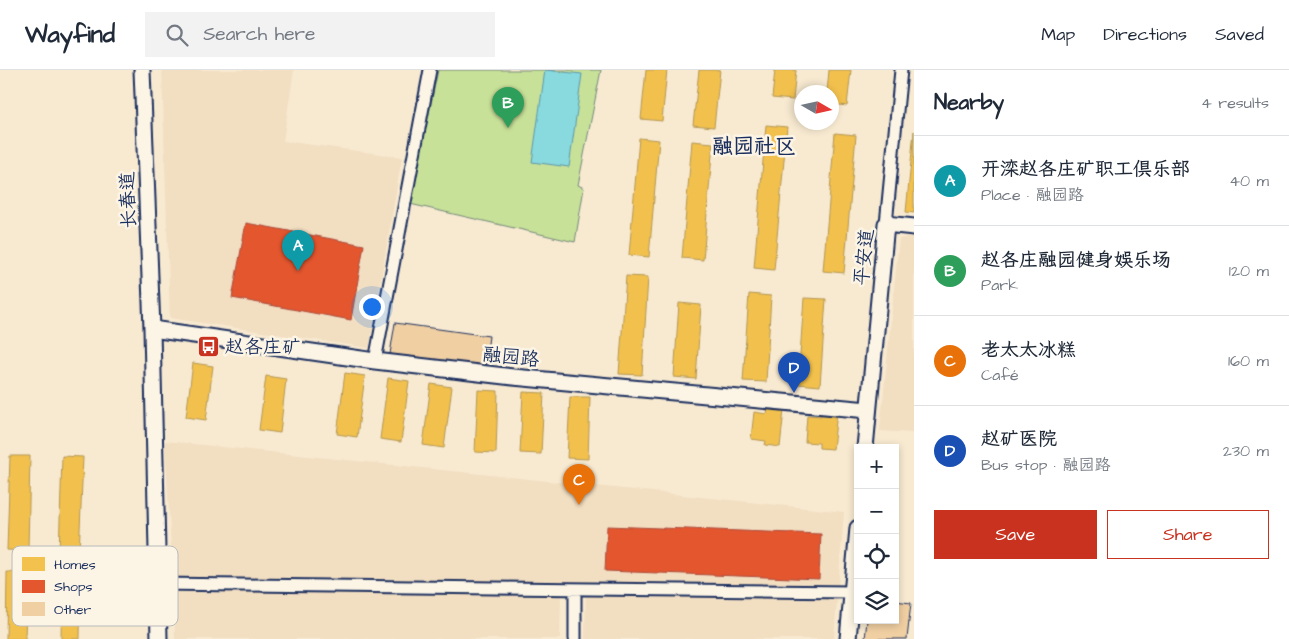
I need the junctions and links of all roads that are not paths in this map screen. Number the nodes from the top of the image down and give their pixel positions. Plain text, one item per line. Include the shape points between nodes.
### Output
1 (142, 70) edge
2 (430, 70) edge
3 (901, 70) edge
4 (886, 224) junction
5 (914, 227) edge
6 (152, 329) junction
7 (375, 361) junction
8 (868, 410) junction
9 (865, 444) edge
10 (857, 534) edge
11 (157, 546) edge
12 (178, 584) edge
13 (575, 589) junction
14 (852, 592) junction
15 (159, 626) edge
16 (159, 639) edge
17 (574, 639) edge
18 (848, 639) edge

1 - 6 street, 长春道
2 - 7 street
3 - 4 street, 平安道
4 - 5 street
4 - 8 street, 平安道
6 - 7 street, 融园路
6 - 11 street, 长春道
7 - 8 street, 融园路
8 - 9 street, 平安道
10 - 14 street
12 - 13 street
13 - 14 street
13 - 17 street
14 - 18 street
15 - 16 street, 长春道

